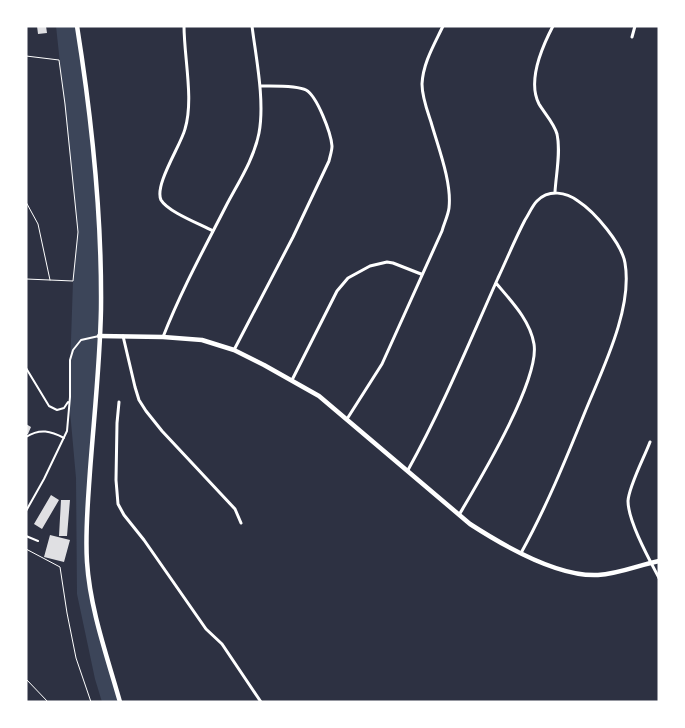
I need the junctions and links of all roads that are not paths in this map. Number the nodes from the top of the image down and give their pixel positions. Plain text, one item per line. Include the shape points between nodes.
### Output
1 (77, 26) edge
2 (184, 26) edge
3 (252, 26) edge
4 (443, 26) edge
5 (553, 26) edge
6 (635, 26) edge
7 (632, 37) dead end
8 (260, 86) junction
9 (555, 192) junction
10 (213, 231) junction
11 (422, 274) junction
12 (496, 283) junction
13 (99, 336) junction
14 (123, 336) junction
15 (163, 337) junction
16 (234, 350) junction
17 (26, 368) edge
18 (292, 380) junction
19 (69, 400) junction
20 (119, 402) dead end
21 (347, 419) junction
22 (26, 436) edge
23 (64, 438) junction
24 (650, 442) dead end
25 (408, 470) junction
26 (26, 512) edge
27 (458, 515) junction
28 (241, 523) dead end
29 (26, 536) edge
30 (38, 541) dead end
31 (520, 553) junction
32 (659, 560) edge
33 (651, 562) junction
34 (659, 578) edge
35 (120, 702) edge
36 (261, 702) edge

1 - 13 main road via 97,188
2 - 10 street via 188,119 163,180 160,198 171,210
3 - 8 street
4 - 11 street via 428,58 422,86 449,200 442,230
5 - 9 street via 539,62 535,84 536,98 557,138
6 - 7 street
8 - 10 street via 257,142
8 - 16 street via 301,88 309,93 327,125 332,151 293,237
9 - 12 street via 540,198 533,206
9 - 31 street via 586,206 620,248 626,264 626,288 611,349 566,457
10 - 15 street
11 - 18 street via 387,262 370,266 348,278 337,291
11 - 21 street via 382,364
12 - 25 street
12 - 27 street via 518,309 531,334 534,360 505,433
13 - 14 main road
13 - 19 lane via 81,340 73,350
13 - 35 main road via 87,510 87,564 95,609
14 - 15 main road
14 - 28 street via 139,400 162,431 235,510
15 - 16 main road via 202,340
16 - 18 main road
17 - 19 lane via 53,409 61,409
18 - 21 main road via 319,396
19 - 23 lane
20 - 36 street via 118,504
21 - 25 main road
22 - 23 lane via 47,431
23 - 26 lane
24 - 33 street via 628,500 632,520
25 - 27 main road
27 - 31 main road
29 - 30 lane
31 - 33 main road via 576,574 599,575
32 - 33 main road
33 - 34 street

